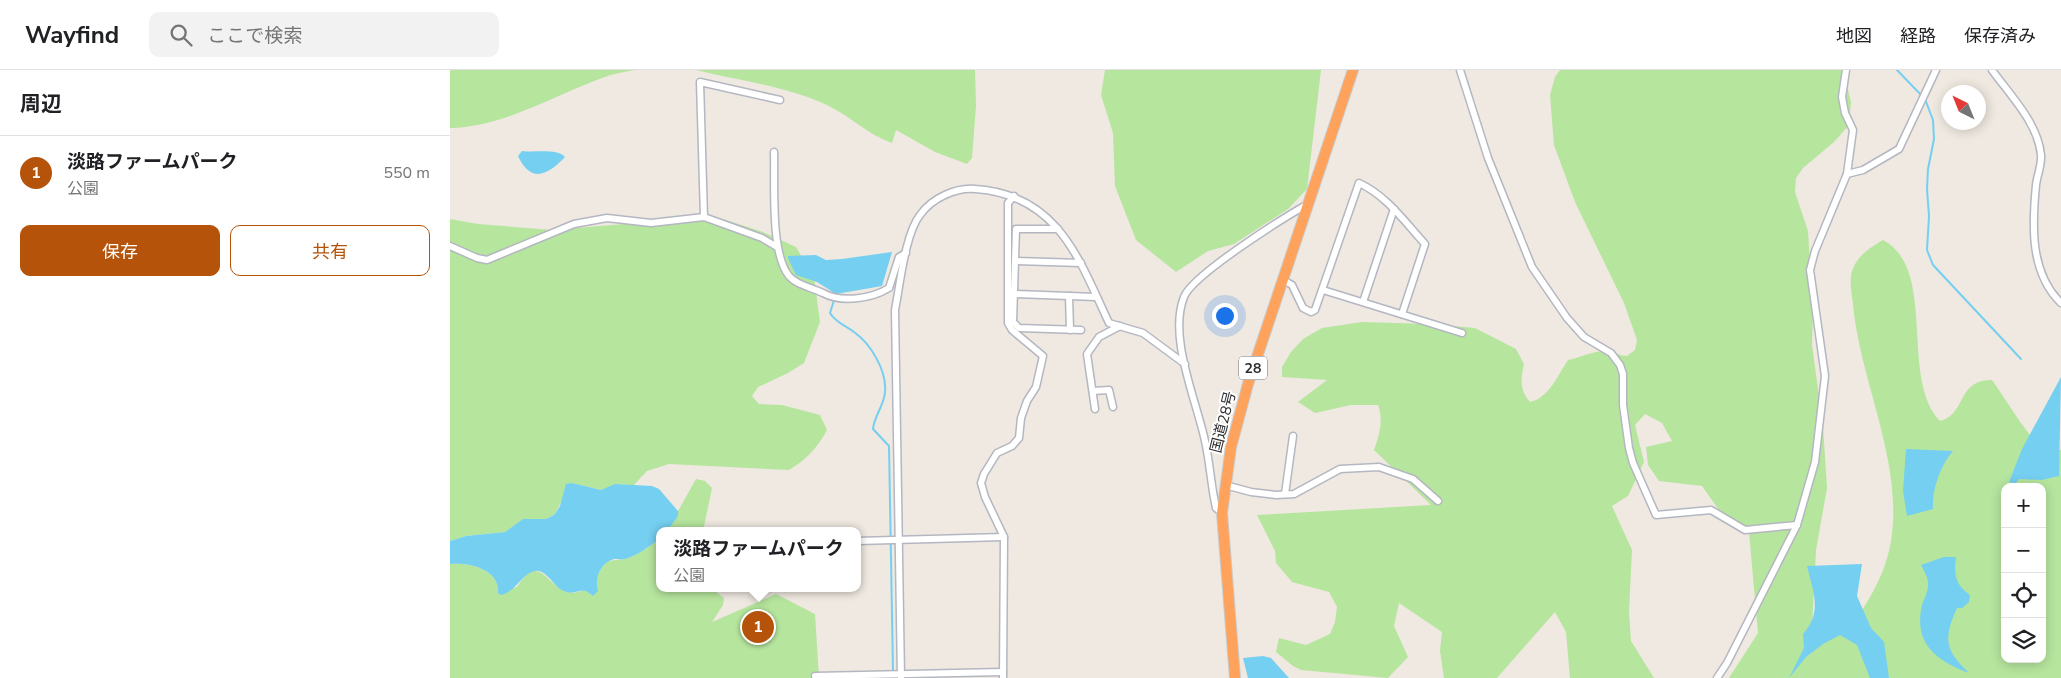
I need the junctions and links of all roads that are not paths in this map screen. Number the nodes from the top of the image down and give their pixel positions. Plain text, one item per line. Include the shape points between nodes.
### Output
1 (1353, 70) edge
2 (1460, 70) edge
3 (1846, 70) edge
4 (1936, 70) edge
5 (1992, 70) edge
6 (780, 100) dead end
7 (774, 152) dead end
8 (1847, 174) junction
9 (1014, 196) junction
10 (1308, 204) junction
11 (1394, 209) junction
12 (704, 217) junction
13 (1058, 229) junction
14 (450, 246) edge
15 (777, 247) junction
16 (906, 253) junction
17 (1015, 262) junction
18 (1081, 263) junction
19 (1283, 280) junction
20 (1323, 290) junction
21 (1014, 294) junction
22 (1069, 296) junction
23 (1096, 297) junction
24 (1363, 302) junction
25 (2061, 303) edge
26 (1402, 314) junction
27 (1120, 326) junction
28 (1070, 330) junction
29 (1081, 330) dead end
30 (1462, 333) dead end
31 (1186, 364) junction
32 (1093, 391) junction
33 (1112, 407) dead end
34 (1095, 409) dead end
35 (1294, 436) dead end
36 (1225, 485) junction
37 (1285, 494) junction
38 (1438, 501) dead end
39 (1222, 513) junction
40 (1797, 525) junction
41 (1004, 537) junction
42 (896, 540) junction
43 (861, 541) edge
44 (1003, 675) edge
45 (815, 676) dead end
46 (900, 676) edge
47 (1235, 678) edge
48 (1717, 678) edge

1 - 10 highway, 国道28号 / 28
2 - 40 street via 1488,158 1532,266 1567,318 1584,337 1611,354 1620,365 1629,448 1656,515 1711,510 1745,530
3 - 8 street via 1842,97 1853,130
4 - 8 street via 1899,149 1863,170
5 - 25 street via 2033,127 2041,156 2033,212 2038,271
6 - 12 street via 700,82
7 - 15 street
8 - 40 street via 1811,262 1824,357 1824,391 1815,462
9 - 13 street
9 - 16 street via 970,188 946,194 920,214
9 - 41 street via 1008,203 1008,323 1043,356 1036,387 1021,418 1019,438 1012,446 997,453 981,483
10 - 19 highway, 国道28号 / 28
10 - 31 street via 1212,267 1184,295 1178,321
11 - 20 street via 1376,191 1359,183
11 - 24 street
11 - 26 street via 1424,244
12 - 14 street via 651,223 607,218 574,224 487,260
12 - 15 street via 762,238
13 - 17 street via 1016,229
13 - 18 street
15 - 16 street via 783,266 792,279 835,299 870,295 889,288 899,257
16 - 42 street via 895,310
17 - 18 street
17 - 21 street
18 - 23 street
19 - 20 street via 1292,285 1303,308 1311,312 1315,310
19 - 36 highway, 国道28号 / 28 via 1240,410 1230,447
20 - 24 street
21 - 22 street
21 - 28 street via 1013,322 1019,328
22 - 23 street
22 - 28 street
23 - 27 street via 1109,323
24 - 26 street
26 - 30 street
27 - 31 street via 1143,333
27 - 32 street via 1100,337 1087,354
28 - 29 street
31 - 39 street via 1205,442 1216,508
32 - 33 street via 1109,390
32 - 34 street
35 - 37 street
36 - 37 street via 1252,492
36 - 39 highway, 国道28号 / 28
37 - 38 street via 1294,494 1340,469 1379,466 1413,479
39 - 47 highway, 国道28号 / 28
40 - 48 street
41 - 42 street
41 - 44 street
42 - 43 street
42 - 46 street
44 - 46 street
45 - 46 street

